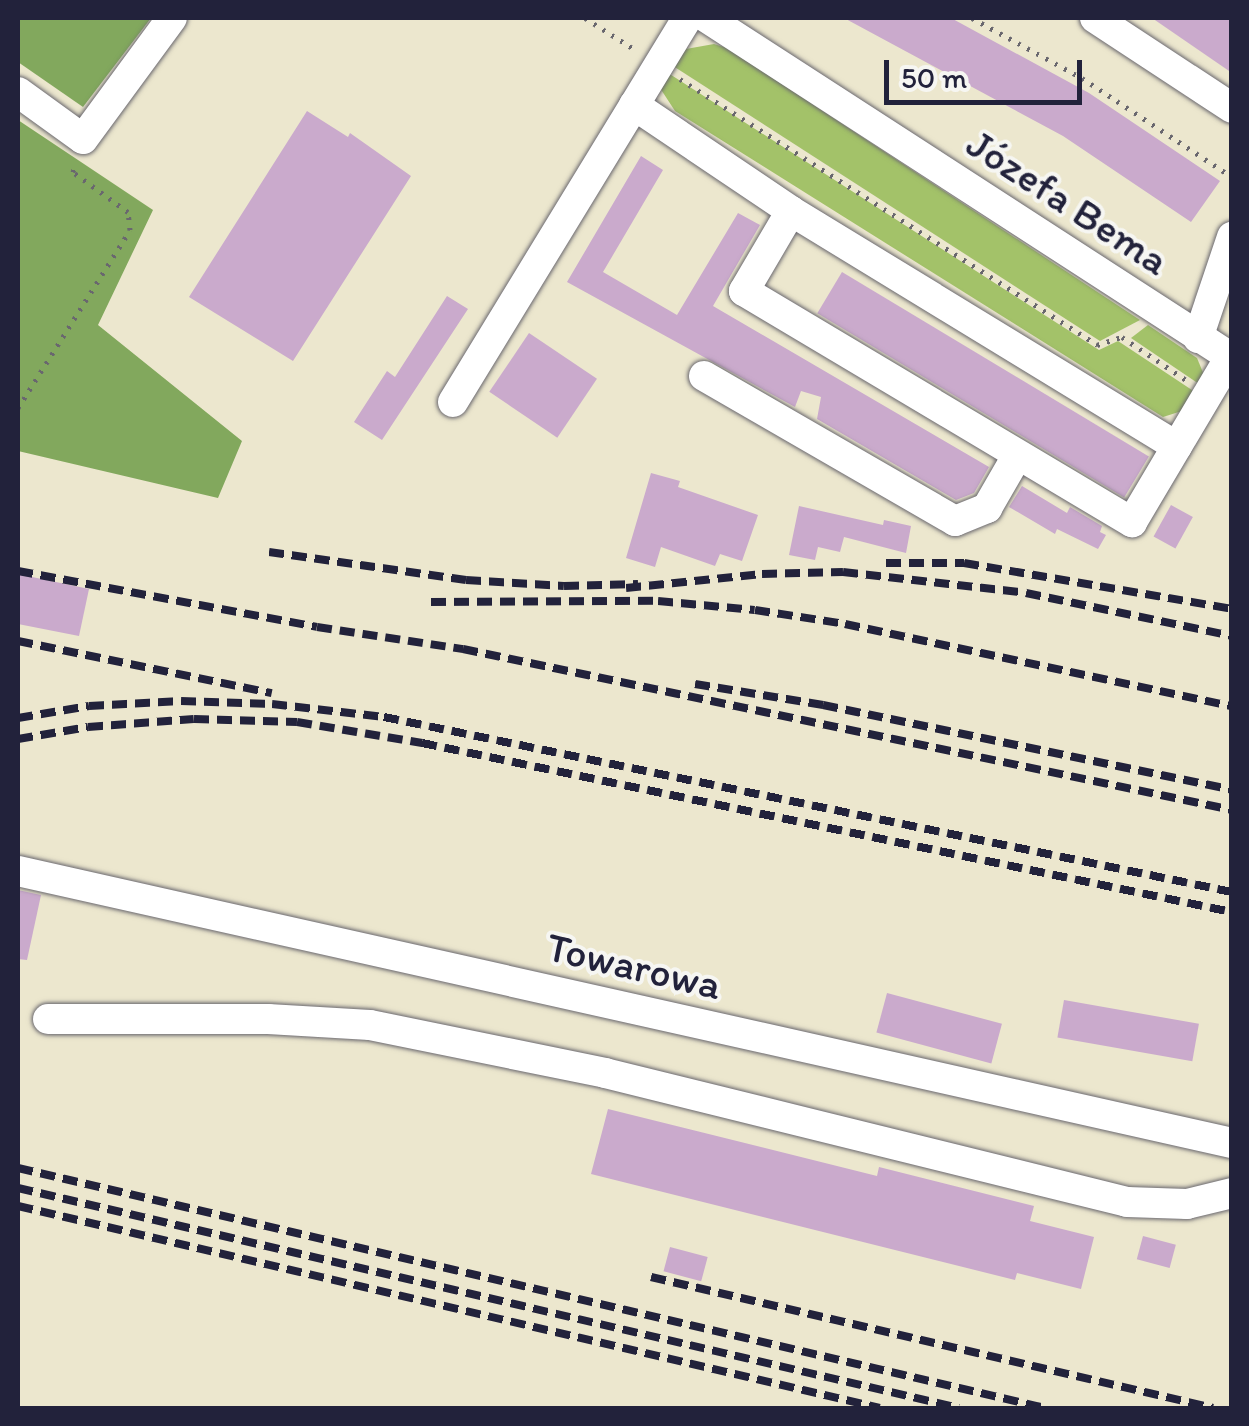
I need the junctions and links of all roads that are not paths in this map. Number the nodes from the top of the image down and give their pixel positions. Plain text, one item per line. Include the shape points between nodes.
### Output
1 (172, 18) edge
2 (687, 18) edge
3 (708, 18) edge
4 (1095, 18) edge
5 (18, 92) edge
6 (634, 105) junction
7 (1232, 108) edge
8 (790, 210) junction
9 (1232, 238) edge
10 (1198, 338) junction
11 (1231, 358) edge
12 (704, 376) dead end
13 (453, 402) dead end
14 (1177, 447) junction
15 (1018, 456) junction
16 (18, 871) edge
17 (48, 1020) dead end
18 (1232, 1143) edge
19 (1232, 1193) edge

1 - 5 street via 83,139
2 - 6 street
3 - 10 street, Józefa Bema
4 - 7 street
6 - 8 street
6 - 13 street
8 - 14 street
8 - 15 street via 744,290
9 - 10 street
10 - 11 street, Józefa Bema
11 - 14 street
12 - 15 street via 956,521 987,508
14 - 15 street via 1132,522
16 - 18 street, Towarowa
17 - 19 street via 370,1025 605,1073 1126,1202 1187,1204

